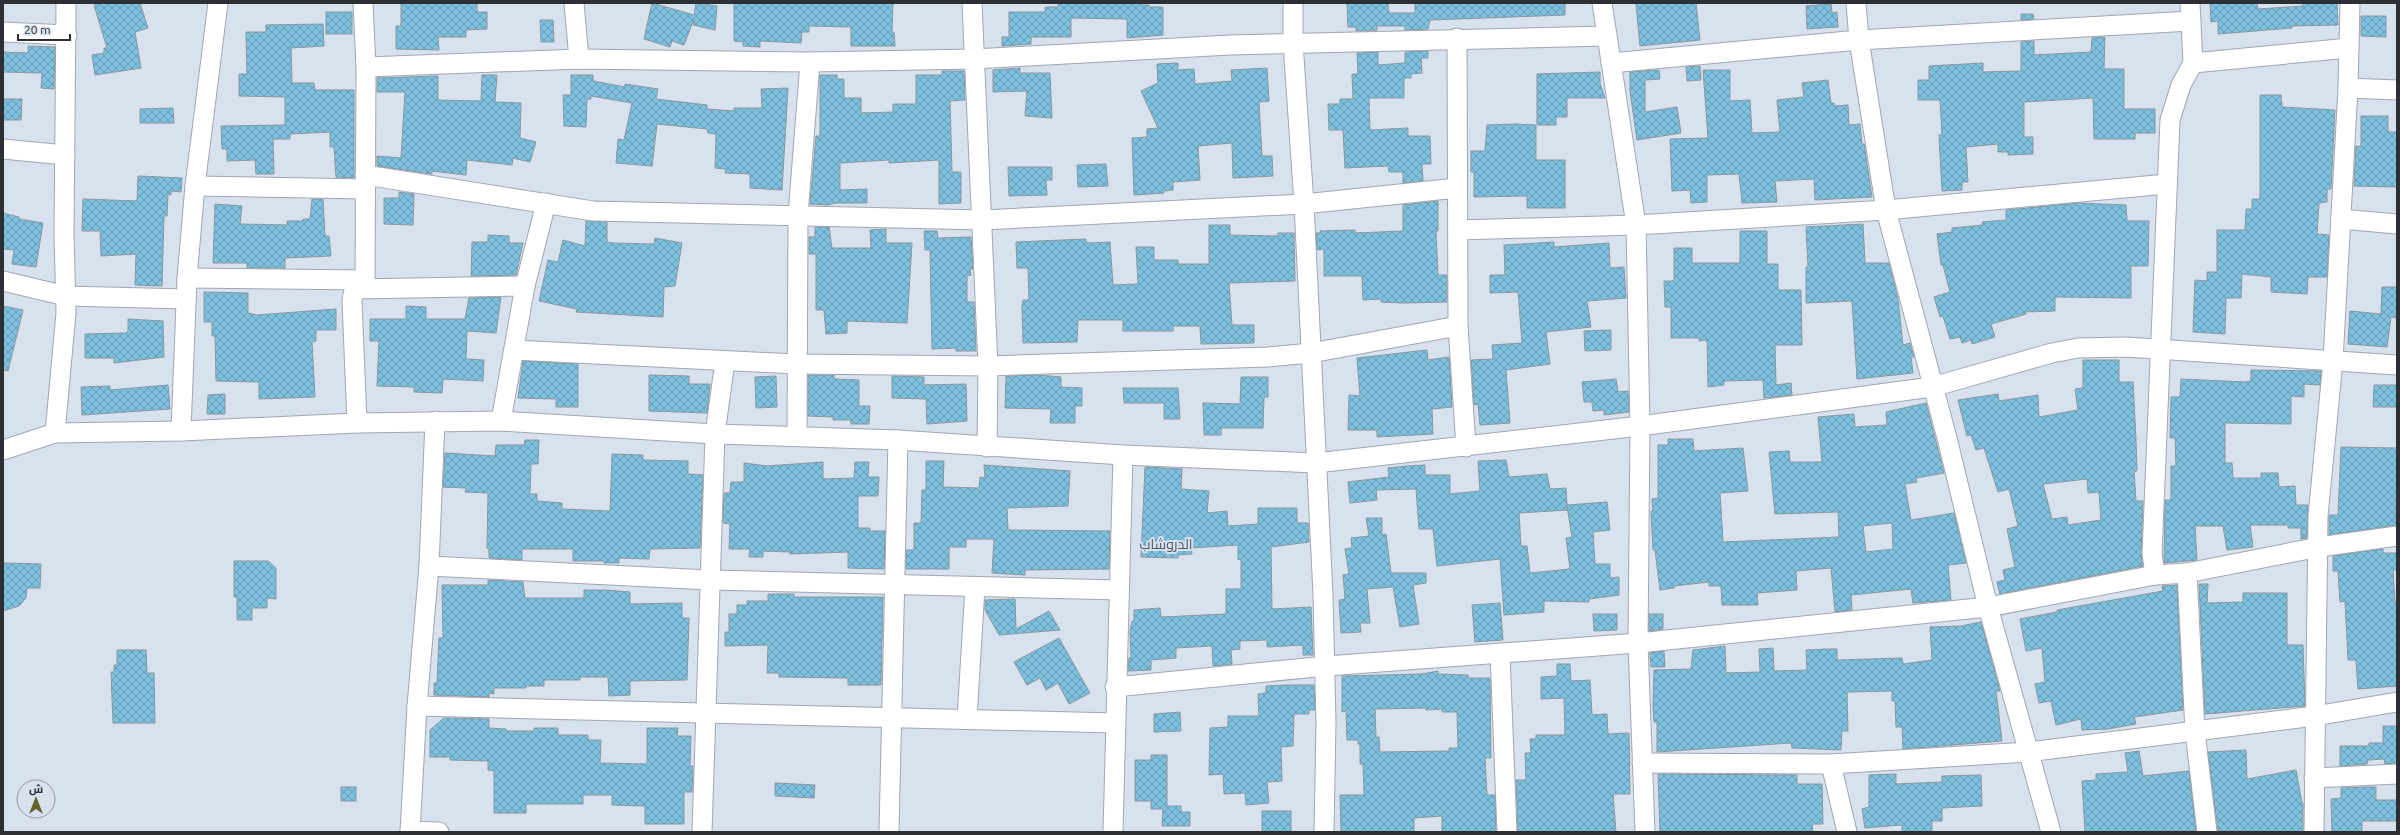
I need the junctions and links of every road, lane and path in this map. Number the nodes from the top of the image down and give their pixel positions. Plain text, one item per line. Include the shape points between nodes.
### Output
1 (66, 3) edge
2 (218, 3) edge
3 (363, 3) edge
4 (574, 3) edge
5 (972, 3) edge
6 (1293, 3) edge
7 (1602, 3) edge
8 (1856, 3) edge
9 (2350, 3) edge
10 (2190, 12) edge
11 (3, 32) edge
12 (67, 35) junction
13 (1607, 36) junction
14 (1457, 38) junction
15 (1859, 40) junction
16 (1293, 43) junction
17 (2349, 48) junction
18 (579, 59) junction
19 (974, 59) junction
20 (810, 62) junction
21 (1611, 62) junction
22 (2193, 63) junction
23 (366, 67) junction
24 (2348, 88) junction
25 (2397, 90) edge
26 (3, 149) edge
27 (65, 155) junction
28 (365, 182) junction
29 (2167, 184) junction
30 (195, 186) junction
31 (1457, 188) junction
32 (546, 203) junction
33 (1304, 204) junction
34 (1886, 210) junction
35 (798, 215) junction
36 (2341, 219) junction
37 (983, 220) junction
38 (2397, 224) edge
39 (1636, 225) junction
40 (1458, 230) junction
41 (187, 278) junction
42 (3, 281) edge
43 (365, 284) junction
44 (525, 286) junction
45 (66, 296) junction
46 (186, 300) junction
47 (1458, 326) junction
48 (514, 350) junction
49 (2160, 351) junction
50 (1311, 353) junction
51 (725, 361) junction
52 (2333, 361) junction
53 (796, 364) junction
54 (988, 366) junction
55 (2397, 366) edge
56 (1932, 387) junction
57 (435, 421) junction
58 (500, 421) junction
59 (357, 423) junction
60 (1640, 426) junction
61 (181, 431) junction
62 (55, 433) junction
63 (716, 434) junction
64 (798, 436) junction
65 (898, 440) junction
66 (987, 446) junction
67 (1466, 447) junction
68 (3, 450) edge
69 (1123, 456) junction
70 (1316, 463) junction
71 (2397, 536) edge
72 (2319, 547) junction
73 (429, 566) junction
74 (2187, 573) junction
75 (2156, 575) junction
76 (710, 580) junction
77 (895, 585) junction
78 (976, 587) junction
79 (1119, 590) junction
80 (1988, 608) junction
81 (1638, 643) junction
82 (1500, 653) junction
83 (1326, 666) junction
84 (1115, 687) junction
85 (2397, 702) edge
86 (417, 706) junction
87 (708, 714) junction
88 (2315, 716) junction
89 (893, 717) junction
90 (966, 719) junction
91 (1115, 723) junction
92 (2195, 732) junction
93 (2028, 752) junction
94 (1642, 763) junction
95 (1830, 764) junction
96 (2397, 774) edge
97 (2314, 778) junction
98 (410, 831) edge
99 (439, 832) edge
100 (702, 832) edge
101 (890, 832) edge
102 (1113, 832) edge
103 (1324, 832) edge
104 (1507, 832) edge
105 (1645, 832) edge
106 (1847, 832) edge
107 (2051, 832) edge
108 (2207, 832) edge
109 (2314, 832) edge

1 - 12 street
2 - 30 street
3 - 23 street
4 - 18 street
5 - 19 street
6 - 16 street
7 - 13 street
8 - 15 street
9 - 17 street
10 - 15 street
10 - 22 street
11 - 12 street
12 - 27 street
13 - 14 street
13 - 21 street
14 - 16 street
14 - 31 street
15 - 21 street
15 - 34 street
16 - 19 street
16 - 33 street
17 - 22 street
17 - 24 street
18 - 20 street
18 - 23 street
19 - 20 street
19 - 37 street
20 - 35 street
21 - 39 street
22 - 29 street via 2181,85 2170,120
23 - 28 street
24 - 25 street
24 - 36 street
26 - 27 street
27 - 45 street
28 - 30 street
28 - 32 street
28 - 43 street
29 - 34 street
29 - 49 street
30 - 41 street
31 - 33 street
31 - 40 street
32 - 35 street via 593,211
32 - 44 street
33 - 37 street
33 - 50 street
34 - 39 street
34 - 56 street
35 - 37 street
35 - 53 street
36 - 38 street
36 - 52 street
37 - 54 street
39 - 40 street
39 - 60 street
40 - 47 street
41 - 43 street
41 - 46 street
42 - 45 street
43 - 44 street
43 - 59 street via 356,289 352,301
44 - 48 street
45 - 46 street
45 - 62 street
46 - 61 street
47 - 50 street
47 - 67 street
48 - 51 street
48 - 58 street
49 - 52 street
49 - 56 street via 2126,347 2078,348
49 - 75 street via 2152,554
50 - 54 street via 1268,357
50 - 70 street
51 - 53 street
51 - 63 street
52 - 55 street
52 - 72 street via 2320,478
53 - 54 street
53 - 64 street
54 - 66 street
56 - 60 street
56 - 80 street
57 - 58 street
57 - 59 street
57 - 73 street
58 - 63 street
59 - 61 street
60 - 67 street
60 - 81 street
61 - 62 street
62 - 68 street
63 - 64 street
63 - 76 street
64 - 65 street
65 - 66 street
65 - 77 street
66 - 69 street
67 - 70 street
69 - 70 street
69 - 79 street
70 - 83 street
71 - 72 street
72 - 74 street
72 - 88 street
73 - 76 street
73 - 86 street
74 - 75 street
74 - 92 street
75 - 80 street
76 - 77 street
76 - 87 street
77 - 78 street
77 - 89 street
78 - 79 street
78 - 90 street
79 - 84 street
80 - 81 street
80 - 93 street
81 - 82 street
81 - 94 street
82 - 83 street
82 - 104 street
83 - 84 street
83 - 103 street
84 - 91 street
85 - 88 street
86 - 87 street
86 - 98 street
87 - 89 street
87 - 100 street
88 - 92 street
88 - 97 street
89 - 90 street
89 - 101 street
90 - 91 street
91 - 102 street
92 - 93 street
92 - 108 street
93 - 95 street
93 - 107 street via 2036,772
94 - 95 street
94 - 105 street
95 - 106 street
96 - 97 street
97 - 109 street
98 - 99 street

